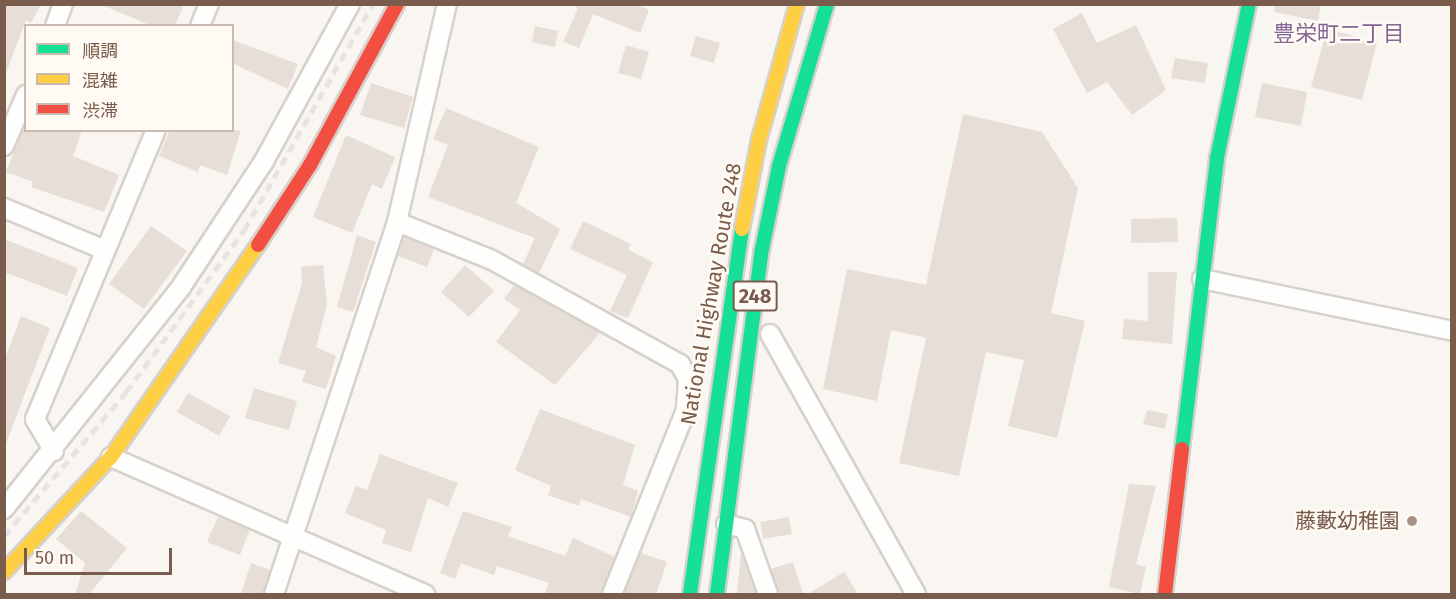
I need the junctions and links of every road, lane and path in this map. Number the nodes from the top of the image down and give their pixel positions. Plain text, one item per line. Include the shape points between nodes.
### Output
1 (63, 4) edge
2 (209, 4) edge
3 (350, 4) edge
4 (397, 4) edge
5 (447, 4) edge
6 (796, 4) edge
7 (827, 4) edge
8 (1249, 4) edge
9 (56, 24) edge
10 (201, 24) edge
11 (24, 100) edge
12 (155, 132) edge
13 (4, 146) edge
14 (4, 208) edge
15 (397, 222) junction
16 (105, 250) junction
17 (1202, 279) junction
18 (1452, 331) edge
19 (770, 334) dead end
20 (686, 410) junction
21 (712, 411) junction
22 (54, 451) junction
23 (111, 458) junction
24 (4, 509) edge
25 (726, 524) junction
26 (293, 540) junction
27 (4, 572) edge
28 (274, 594) edge
29 (425, 594) edge
30 (612, 594) edge
31 (690, 594) edge
32 (717, 594) edge
33 (768, 594) edge
34 (916, 594) edge
35 (1165, 594) edge

1 - 9 street
2 - 10 street
3 - 22 street via 264,161 181,287
4 - 23 main road via 269,230
5 - 15 street
6 - 21 main road, National Highway Route 248 / 248 via 759,141
7 - 25 main road, National Highway Route 248 / 248 via 779,166 764,238
8 - 17 main road via 1217,158
11 - 13 street
12 - 16 street
14 - 16 street
15 - 20 street via 492,260 602,324 671,357 688,380
15 - 26 street
16 - 22 street via 35,419
17 - 18 street
17 - 35 main road
19 - 34 street
20 - 21 street
20 - 30 street
21 - 31 main road, National Highway Route 248 / 248
22 - 24 street
23 - 26 street
23 - 27 main road
25 - 32 main road, National Highway Route 248 / 248
25 - 33 street via 745,529
26 - 28 street
26 - 29 street

